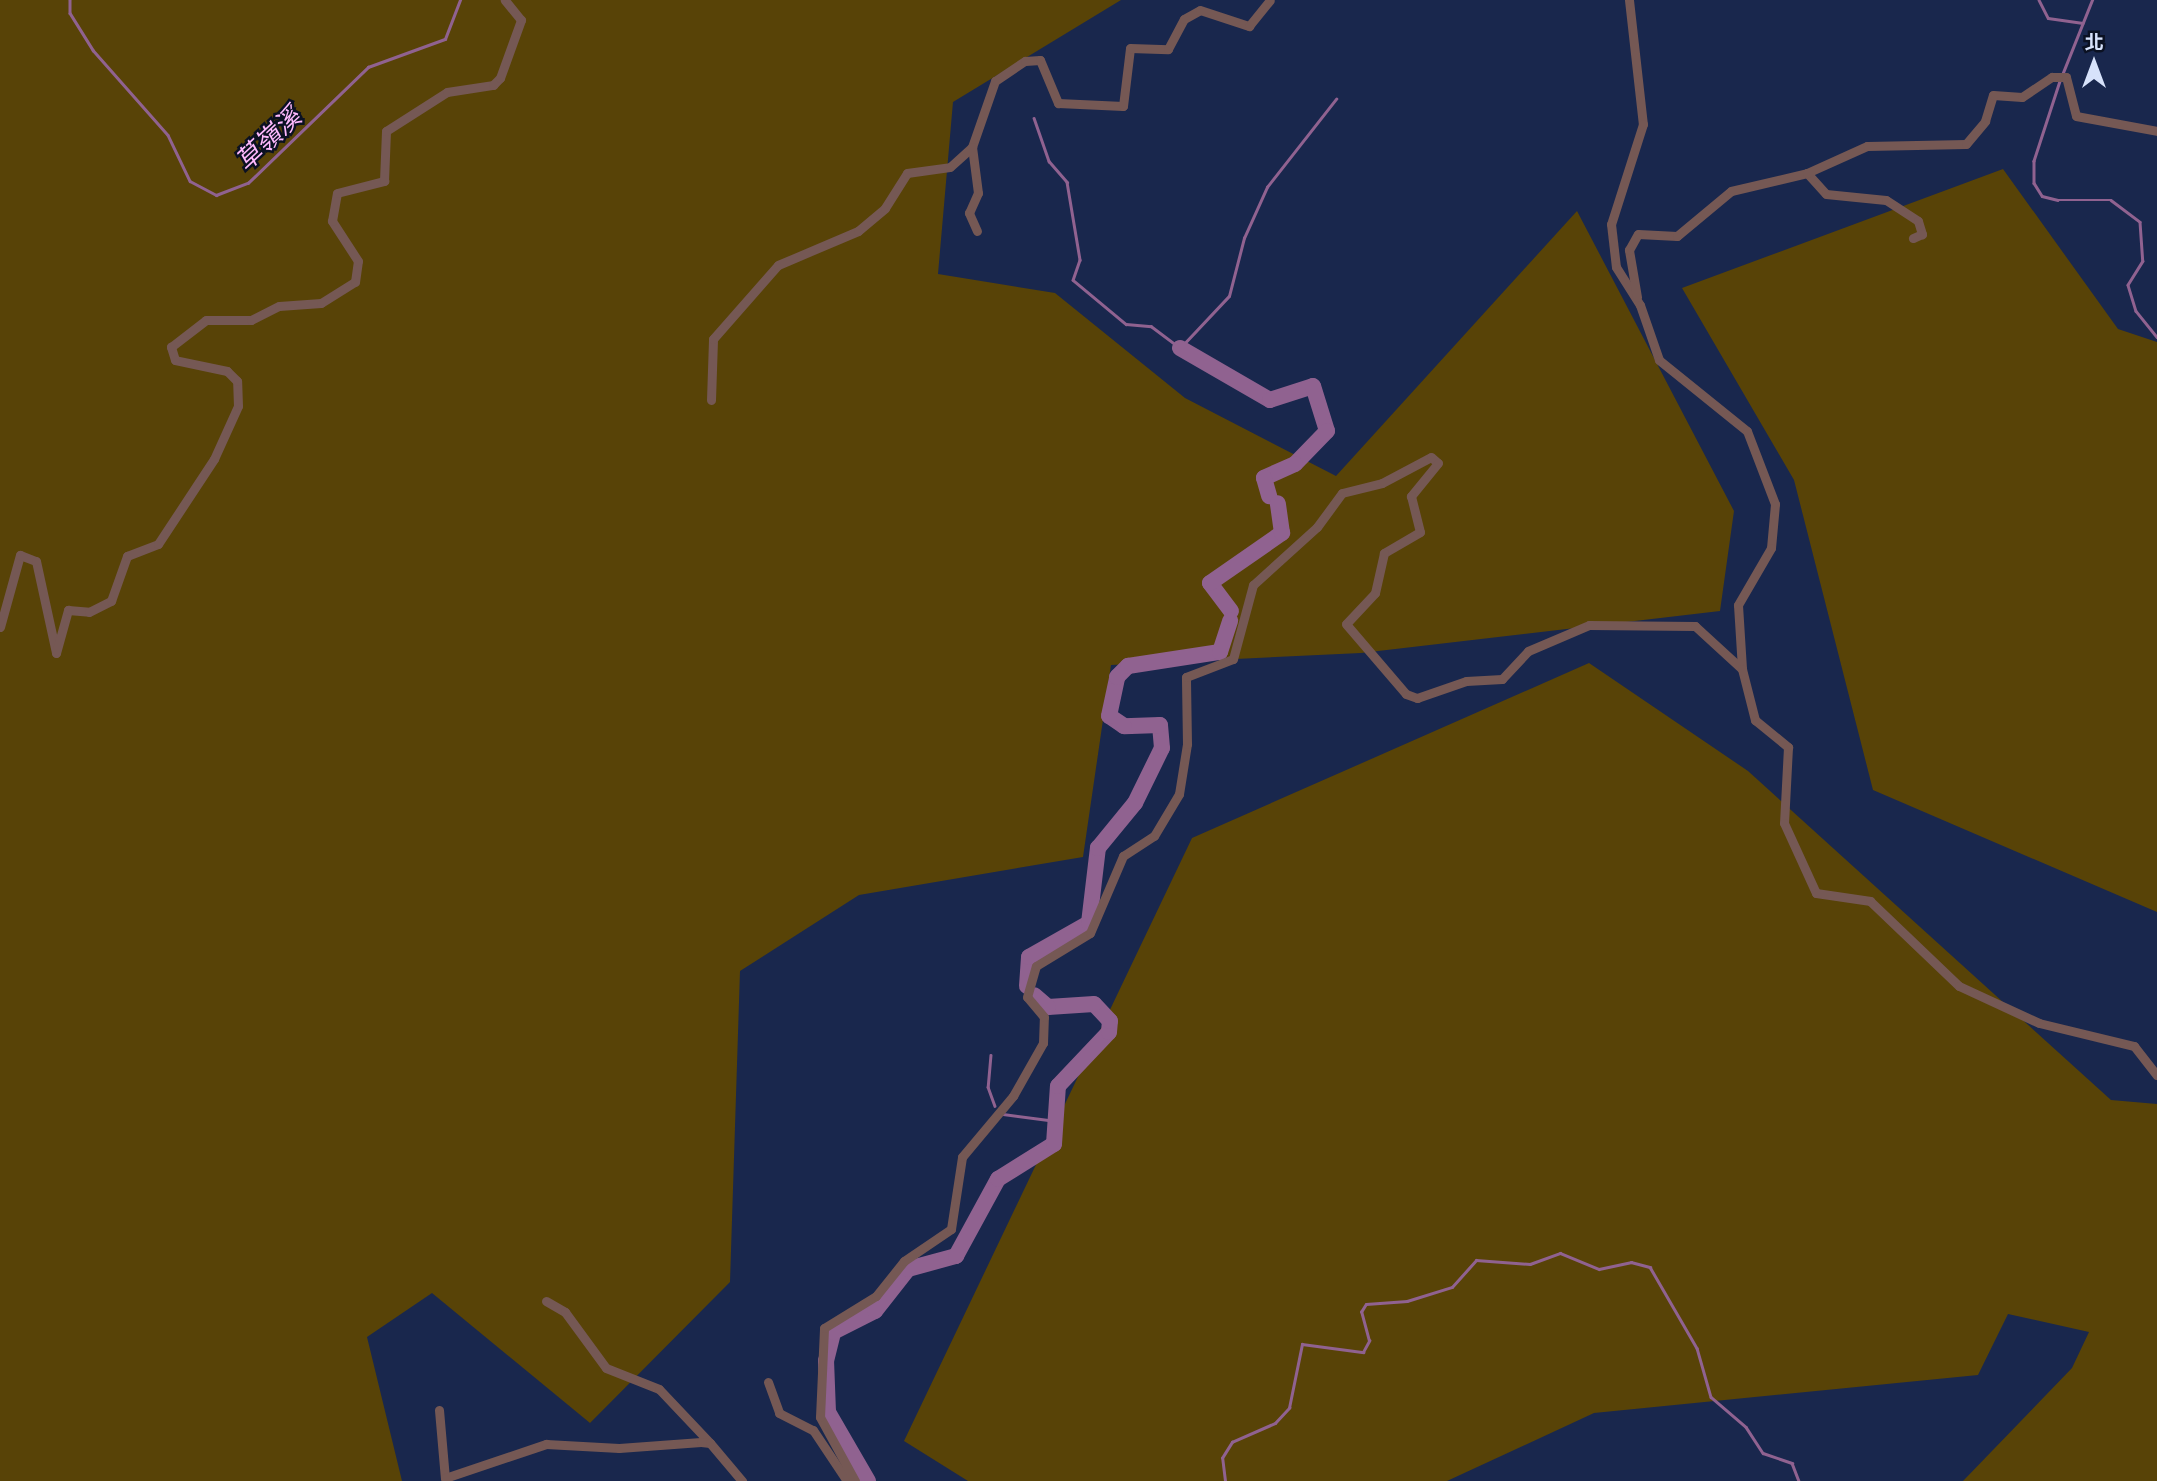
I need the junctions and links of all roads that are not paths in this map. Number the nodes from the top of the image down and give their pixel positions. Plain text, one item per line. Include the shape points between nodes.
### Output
1 (505, 0) edge
2 (1270, 0) edge
3 (1629, 0) edge
4 (2157, 131) edge
5 (972, 147) junction
6 (1807, 173) junction
7 (977, 231) dead end
8 (1913, 238) dead end
9 (1640, 305) junction
10 (711, 400) dead end
11 (0, 627) edge
12 (1742, 669) junction
13 (2157, 1075) edge
14 (546, 1301) dead end
15 (768, 1382) dead end
16 (439, 1410) dead end
17 (710, 1443) junction
18 (743, 1481) edge
19 (847, 1481) edge
20 (855, 1481) edge

1 - 11 street via 521,20 500,78 493,85 447,92 386,131 384,181 337,193 332,221 358,261 355,282 321,303 279,306 251,320 205,320 171,347 175,360 227,371 237,381 238,406 214,459 158,544 127,556 111,601 89,612 68,610 56,653 36,561 20,555
2 - 5 street via 1249,26 1200,10 1184,19 1168,50 1130,48 1123,106 1063,106 1040,60 1025,61 995,80
3 - 9 street via 1643,124 1615,206 1610,246
4 - 6 street via 2076,116 2066,76 2052,77 2022,97 1993,95 1984,121 1966,144 1916,149 1884,143
5 - 7 street via 978,193 969,213
5 - 10 street via 950,167 907,173 885,208 858,231 778,265 713,339
6 - 8 street via 1826,194 1886,200 1918,222 1922,234
6 - 9 street via 1731,191 1677,236 1637,234 1629,258
9 - 12 street via 1659,360 1747,431 1775,504 1771,548 1738,605
12 - 13 street via 1755,720 1788,747 1784,823 1816,893 1870,901 1959,986 2039,1023 2134,1046
12 - 20 street via 1695,626 1600,624 1528,651 1502,679 1411,697 1346,624 1375,593 1384,553 1417,538 1421,524 1412,492 1438,460 1432,457 1382,483 1342,493 1317,527 1252,585 1233,659 1186,677 1187,744 1179,794 1154,836 1123,856 1090,933 1035,965 1027,997 1044,1017 1043,1044 1013,1096 962,1157 951,1229 904,1261 876,1296 824,1328 820,1417
14 - 17 street via 565,1312 606,1368 659,1389
15 - 19 street via 779,1413 813,1430
16 - 17 street via 444,1478 546,1444
17 - 18 street

